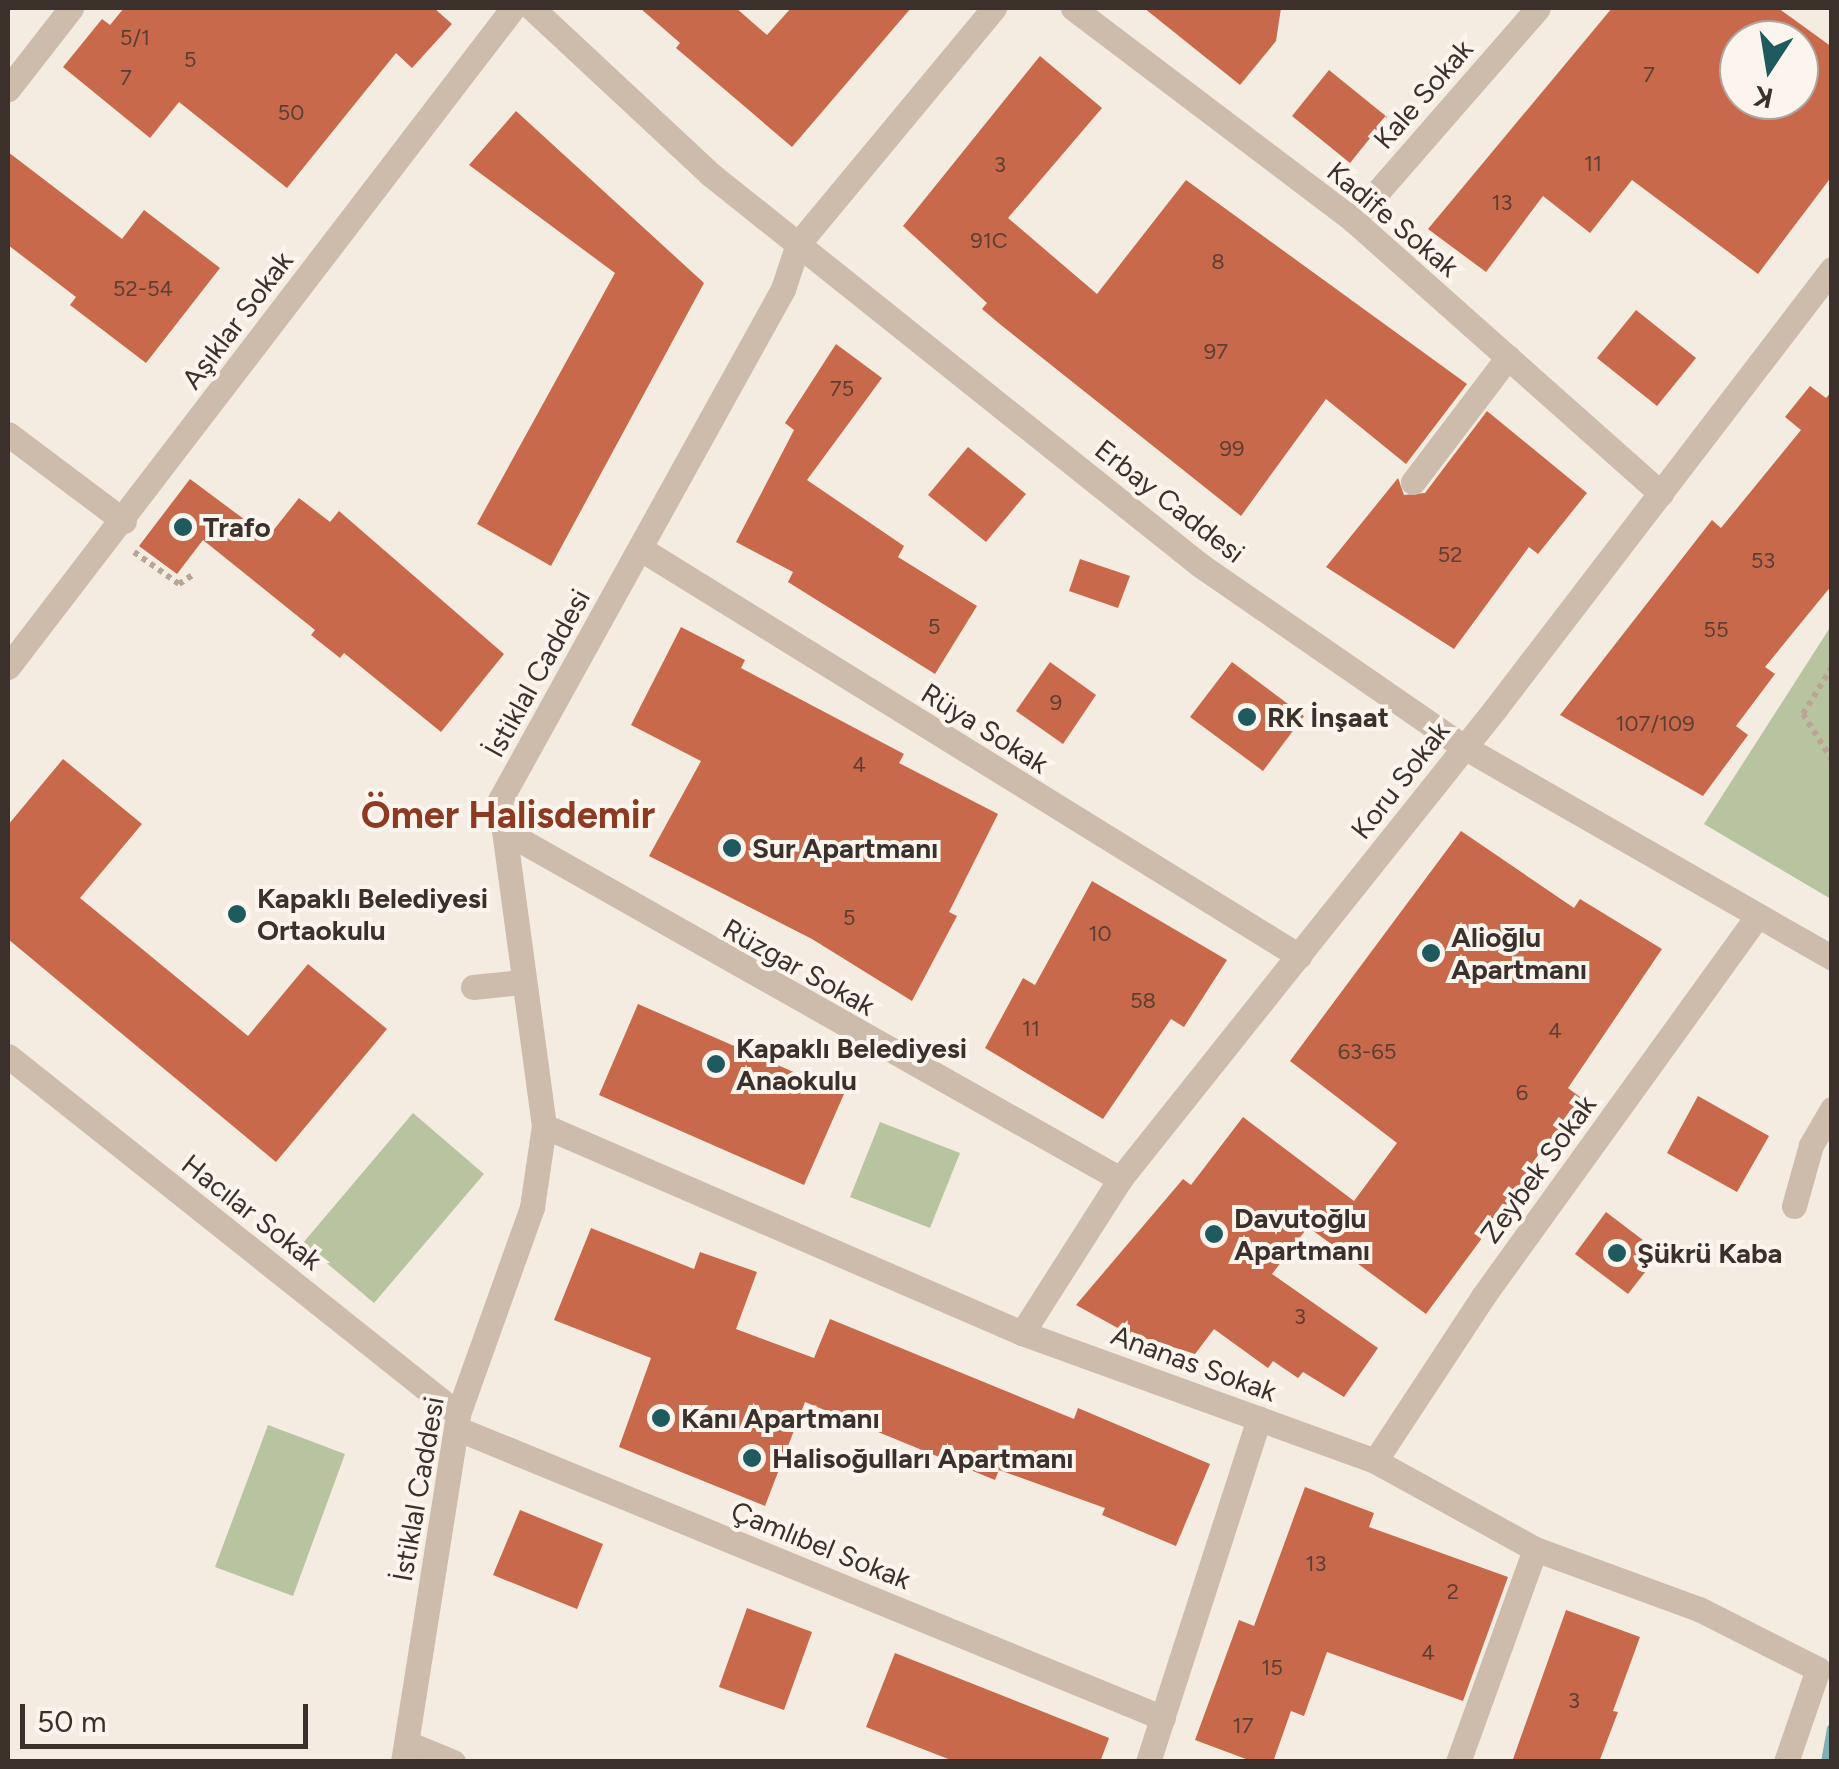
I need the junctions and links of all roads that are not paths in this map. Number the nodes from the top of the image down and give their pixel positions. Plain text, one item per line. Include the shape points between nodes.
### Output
1 (71, 8) edge
2 (513, 8) edge
3 (532, 8) edge
4 (994, 8) edge
5 (1073, 8) edge
6 (1538, 8) edge
7 (8, 89) edge
8 (1353, 220) junction
9 (798, 244) junction
10 (1832, 270) edge
11 (1508, 358) junction
12 (8, 434) edge
13 (1413, 482) dead end
14 (1661, 494) junction
15 (124, 522) junction
16 (642, 549) junction
17 (8, 667) edge
18 (1464, 747) junction
19 (504, 832) junction
20 (1758, 916) junction
21 (1299, 956) junction
22 (1832, 958) edge
23 (521, 982) junction
24 (473, 987) dead end
25 (8, 1056) edge
26 (1832, 1109) edge
27 (544, 1126) junction
28 (1120, 1179) junction
29 (1794, 1206) dead end
30 (1022, 1332) junction
31 (1260, 1419) junction
32 (457, 1421) junction
33 (1375, 1461) junction
34 (1535, 1549) junction
35 (1163, 1718) junction
36 (405, 1752) edge
37 (452, 1762) edge
38 (1148, 1762) edge
39 (1458, 1762) edge
40 (1786, 1762) edge

1 - 7 street
2 - 15 street, Aşıklar Sokak
3 - 9 street, Erbay Caddesi via 710,174
4 - 9 street, İstiklal Caddesi
5 - 8 street, Kadife Sokak
6 - 8 street, Kale Sokak
8 - 11 street, Kadife Sokak
9 - 16 street, İstiklal Caddesi via 783,289
9 - 18 street, Erbay Caddesi via 1200,565
10 - 14 street, Koru Sokak
11 - 13 street
11 - 14 street, Kadife Sokak
12 - 15 street
14 - 18 street, Koru Sokak
15 - 17 street, Aşıklar Sokak
16 - 19 street, İstiklal Caddesi via 500,800
16 - 21 street, Rüya Sokak
18 - 20 street, Erbay Caddesi
18 - 21 street, Koru Sokak
19 - 23 street, İstiklal Caddesi
19 - 28 street, Rüzgar Sokak
20 - 22 street, Erbay Caddesi
20 - 33 street, Zeybek Sokak via 1484,1295
21 - 28 street, Koru Sokak
23 - 24 street
23 - 27 street, İstiklal Caddesi
25 - 32 street, Hacılar Sokak via 133,1140
26 - 29 street via 1811,1145
27 - 30 street, Ananas Sokak
27 - 32 street, İstiklal Caddesi via 532,1207
28 - 30 street, Koru Sokak
30 - 31 street, Ananas Sokak
31 - 33 street, Ananas Sokak
31 - 35 street
32 - 35 street, Çamlıbel Sokak
32 - 36 street, İstiklal Caddesi
33 - 34 street, Ananas Sokak
34 - 39 street
34 - 40 street, Ananas Sokak via 1699,1609 1818,1670
35 - 38 street
36 - 37 street

